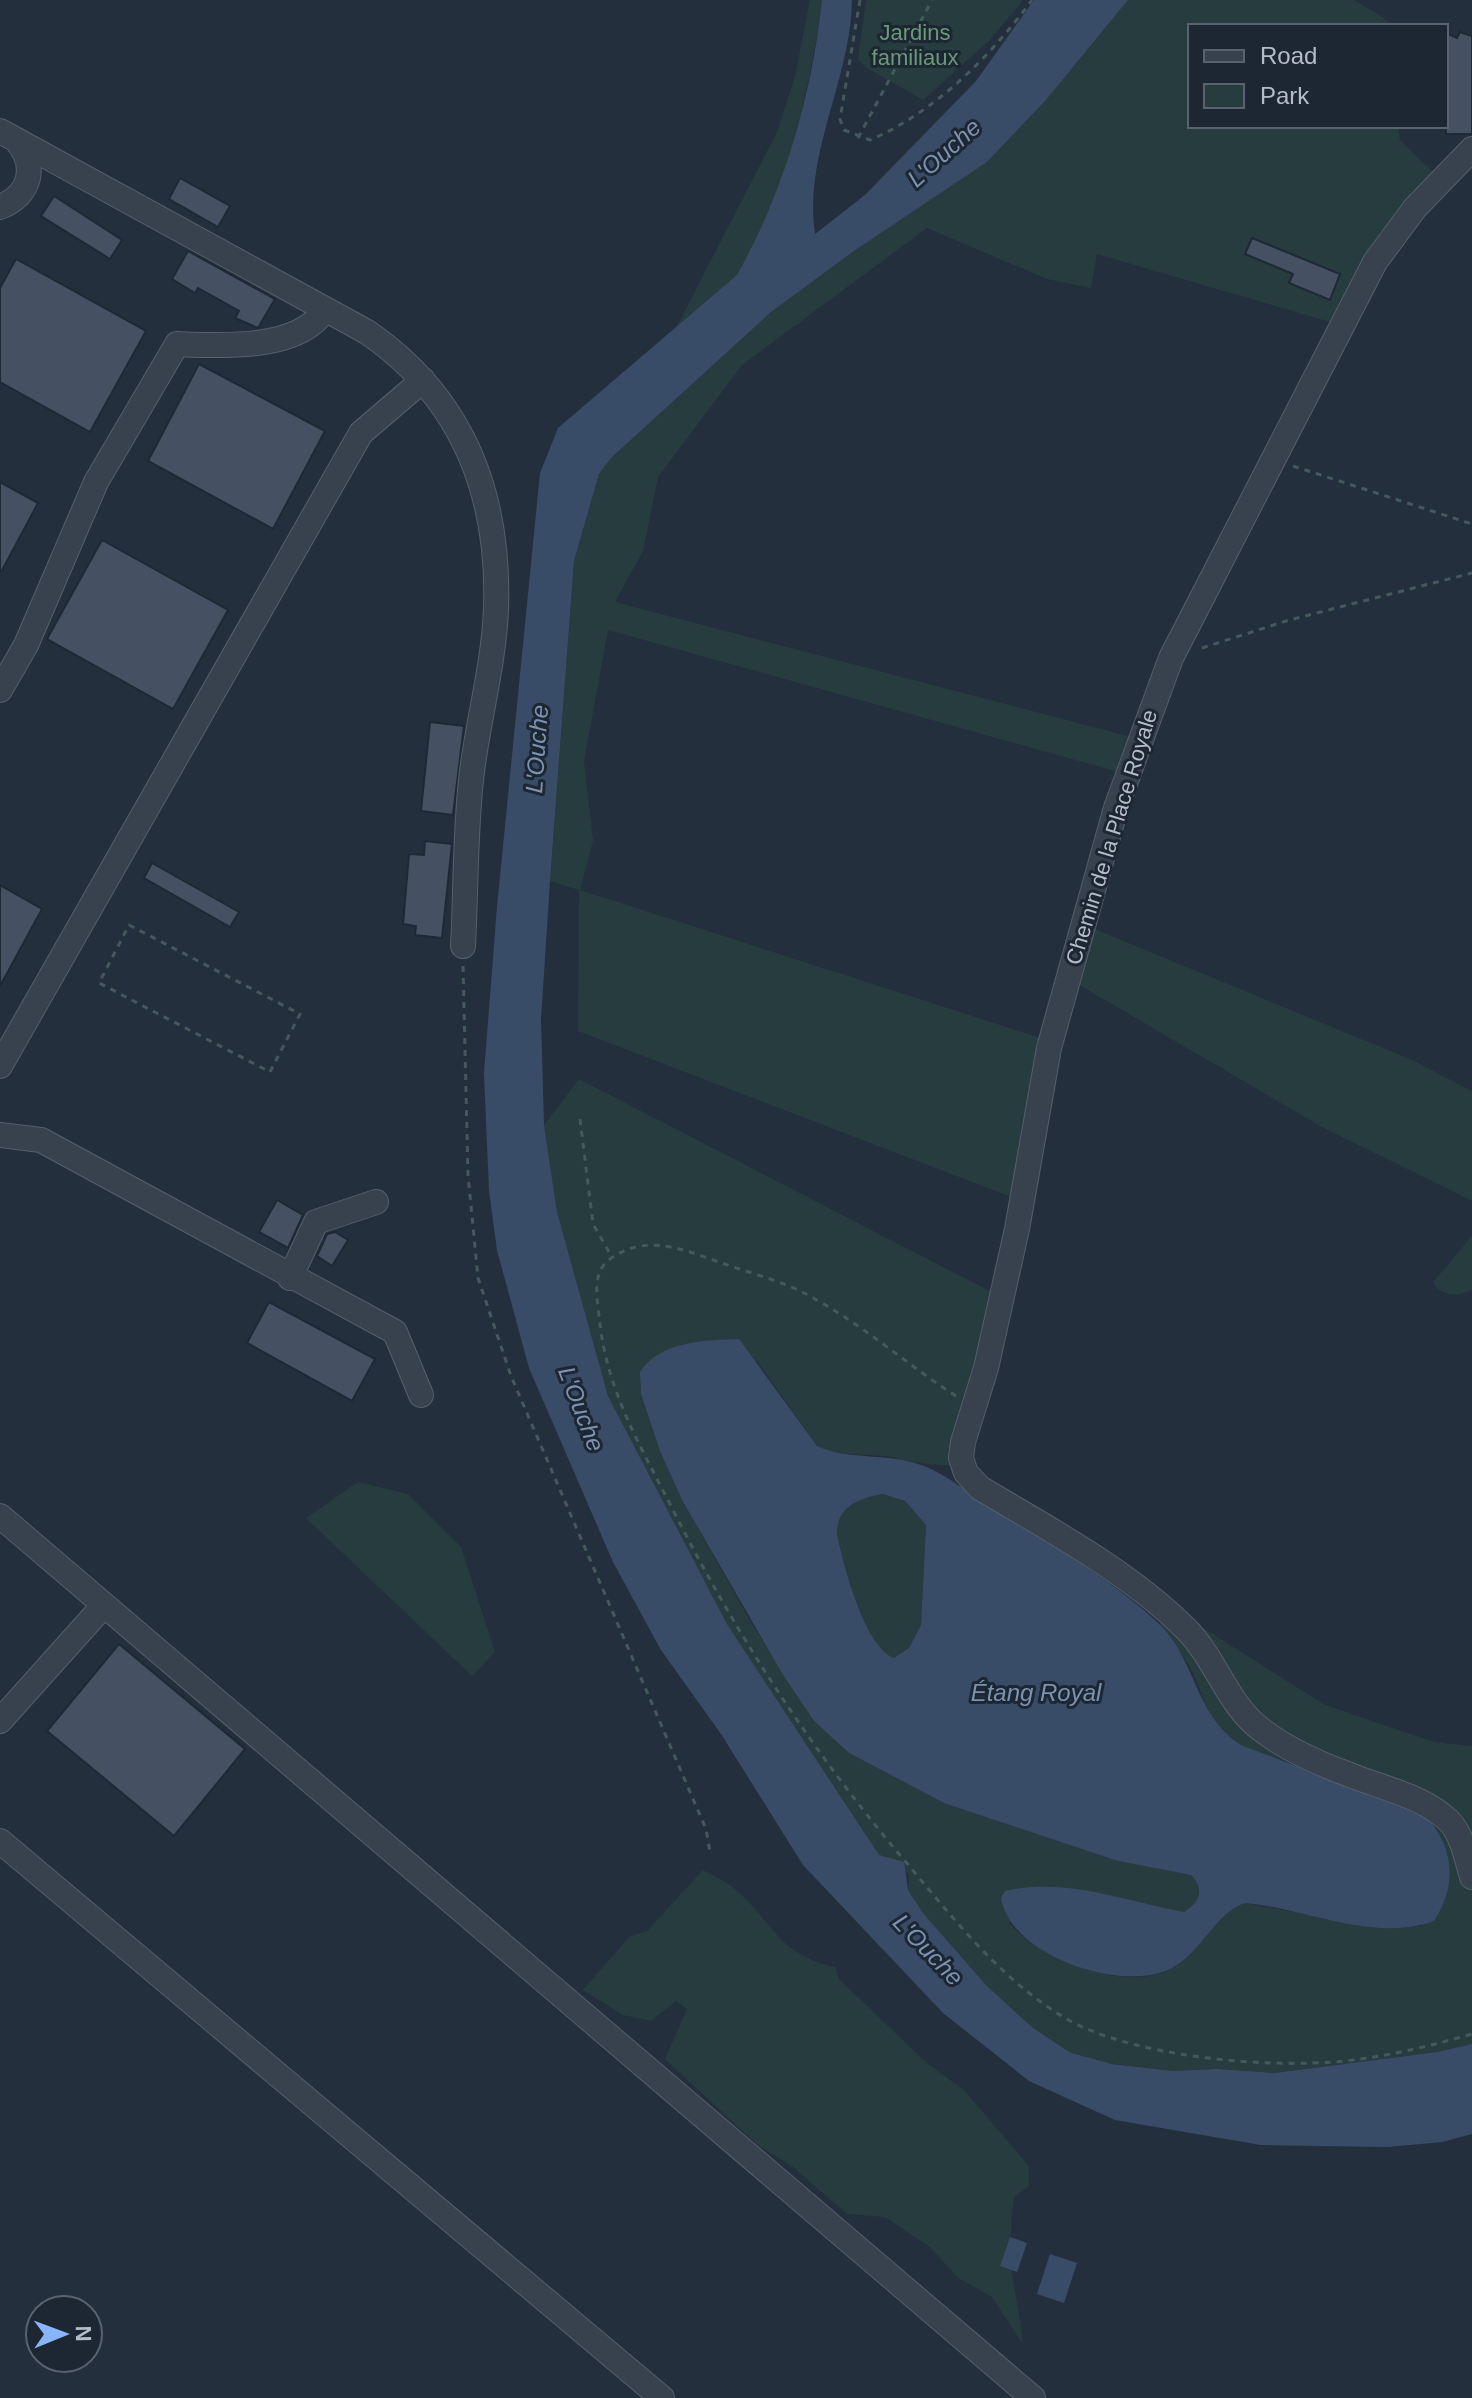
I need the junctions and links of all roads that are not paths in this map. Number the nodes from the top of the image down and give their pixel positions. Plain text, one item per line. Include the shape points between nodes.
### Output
1 (4, 133) edge
2 (1472, 149) edge
3 (0, 207) edge
4 (325, 309) junction
5 (423, 380) junction
6 (0, 690) edge
7 (463, 946) road end
8 (0, 1066) edge
9 (0, 1135) edge
10 (376, 1202) dead end
11 (290, 1278) junction
12 (421, 1395) dead end
13 (0, 1516) edge
14 (104, 1605) junction
15 (0, 1721) edge
16 (0, 1841) edge
17 (1472, 1877) edge
18 (662, 2398) edge
19 (1033, 2398) edge

1 - 3 lane via 23,148 30,170 22,194
1 - 4 lane
2 - 17 lane, Chemin de la Place Royale via 1415,208 1375,262 1171,658 1126,778 1081,925 1049,1048 1017,1229 961,1458 980,1488 1121,1577 1184,1627 1203,1647 1239,1708 1261,1730 1287,1747 1424,1804 1451,1823
4 - 5 lane via 401,356
4 - 6 lane via 318,321 288,335 227,346 177,344 96,482 26,645
5 - 7 lane via 479,469 493,525 496,610 472,774
5 - 8 lane via 361,433
9 - 11 lane via 41,1140
10 - 11 lane via 316,1222
11 - 12 lane via 395,1332
13 - 14 lane
14 - 15 lane
14 - 19 lane
16 - 18 lane

